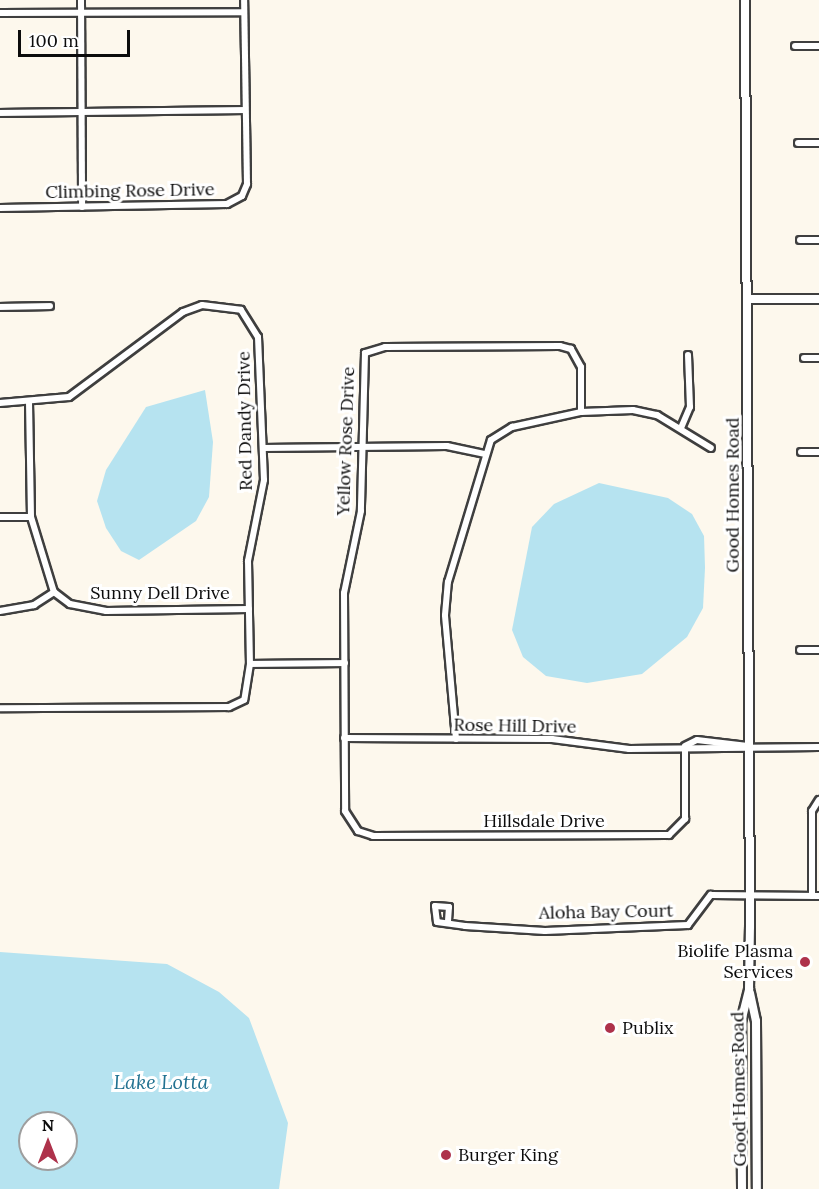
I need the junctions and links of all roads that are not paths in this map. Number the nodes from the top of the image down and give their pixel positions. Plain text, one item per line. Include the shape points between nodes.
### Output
1 (81, 0) edge
2 (244, 0) edge
3 (746, 0) edge
4 (81, 12) junction
5 (244, 12) junction
6 (0, 13) edge
7 (795, 46) dead end
8 (819, 46) edge
9 (244, 110) junction
10 (82, 112) junction
11 (0, 113) edge
12 (798, 143) dead end
13 (819, 143) edge
14 (82, 207) junction
15 (0, 208) edge
16 (800, 240) dead end
17 (819, 240) edge
18 (747, 299) junction
19 (819, 299) edge
20 (50, 306) dead end
21 (0, 307) edge
22 (688, 355) dead end
23 (804, 358) dead end
24 (819, 358) edge
25 (29, 402) junction
26 (0, 403) edge
27 (581, 412) junction
28 (681, 428) junction
29 (361, 446) junction
30 (263, 448) junction
31 (711, 448) dead end
32 (801, 452) dead end
33 (819, 452) edge
34 (484, 454) junction
35 (0, 517) edge
36 (31, 517) junction
37 (54, 592) junction
38 (249, 609) junction
39 (0, 611) edge
40 (800, 650) dead end
41 (819, 650) edge
42 (345, 663) junction
43 (250, 664) junction
44 (0, 708) edge
45 (344, 738) junction
46 (456, 739) junction
47 (685, 747) junction
48 (750, 747) junction
49 (819, 747) edge
50 (819, 800) edge
51 (344, 802) joint
52 (749, 896) junction
53 (816, 896) edge
54 (448, 921) dead end
55 (749, 989) junction
56 (742, 1189) edge
57 (757, 1189) edge

1 - 4 street
2 - 5 street, Climbing Rose Drive
3 - 18 street, Good Homes Road
4 - 5 street
4 - 6 street
4 - 10 street
5 - 9 street, Climbing Rose Drive
7 - 8 street
9 - 10 street
9 - 14 street, Climbing Rose Drive via 247,184 242,196 227,204
10 - 11 street
10 - 14 street
12 - 13 street
14 - 15 street, Climbing Rose Drive
16 - 17 street
18 - 19 street
18 - 48 street, Good Homes Road
20 - 21 street
22 - 28 street via 690,407
23 - 24 street
25 - 26 street, Red Dandy Drive
25 - 30 street, Red Dandy Drive via 69,397 183,312 224,304 242,310 258,336
25 - 36 street
27 - 28 street via 633,410
27 - 29 street, Yellow Rose Drive via 581,367 571,349 374,348 361,365
27 - 34 street via 500,431
28 - 31 street
29 - 30 street
29 - 34 street via 447,446
29 - 42 street, Yellow Rose Drive via 361,511 344,593
30 - 38 street, Red Dandy Drive via 264,480 248,561
32 - 33 street
34 - 46 street via 448,582 445,615
35 - 36 street
36 - 37 street
37 - 38 street, Sunny Dell Drive via 70,604 106,611
37 - 39 street via 34,605
38 - 43 street, Red Dandy Drive
40 - 41 street
42 - 43 street
42 - 45 street, Yellow Rose Drive
43 - 44 street, Red Dandy Drive via 244,700 229,707
45 - 46 street, Rose Hill Drive
45 - 51 street, Yellow Rose Drive
46 - 47 street, Rose Hill Drive via 552,739 629,749
47 - 48 street, Rose Hill Drive via 697,741 732,741
47 - 51 street, Hillsdale Drive via 685,819 669,835 373,836 351,824
48 - 49 street, Rose Hill Drive
48 - 52 street, Good Homes Road
50 - 53 street via 812,811
52 - 53 street
52 - 54 street, Aloha Bay Court via 711,895 688,925 545,931
52 - 55 street, Good Homes Road
55 - 56 street, Good Homes Road via 741,1022
55 - 57 street, Good Homes Road via 756,1021

